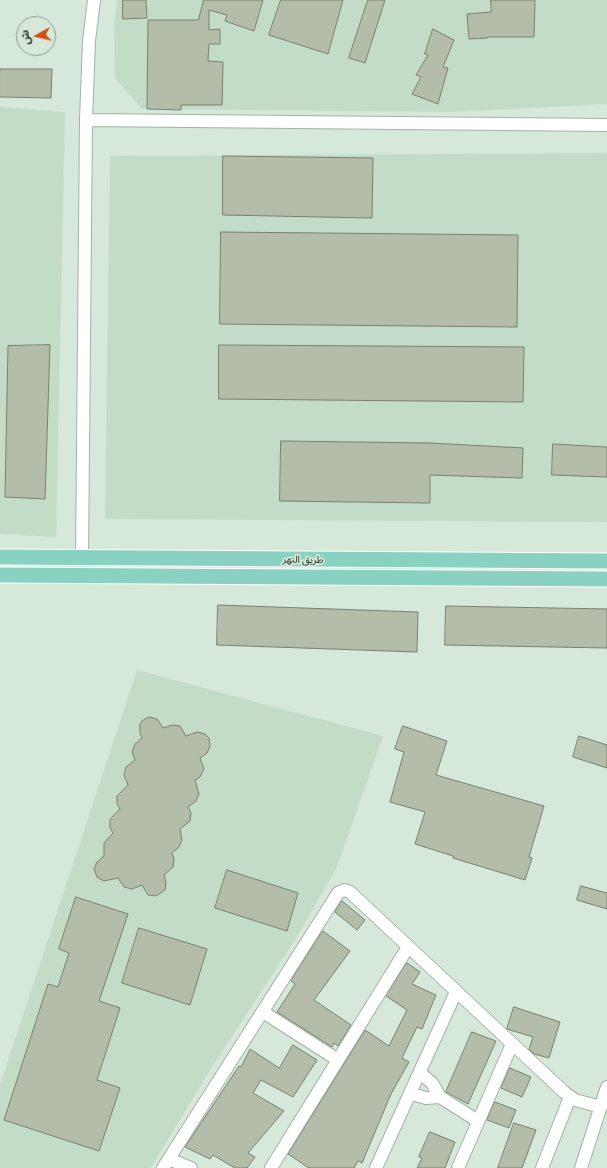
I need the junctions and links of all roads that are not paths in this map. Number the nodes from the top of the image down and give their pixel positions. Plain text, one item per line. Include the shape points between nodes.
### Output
1 (94, 0) edge
2 (86, 120) junction
3 (607, 125) edge
4 (0, 557) edge
5 (82, 558) junction
6 (607, 561) edge
7 (0, 575) edge
8 (607, 579) edge
9 (408, 947) junction
10 (456, 992) junction
11 (263, 1012) junction
12 (512, 1044) junction
13 (338, 1060) junction
14 (420, 1073) junction
15 (607, 1087) edge
16 (411, 1094) junction
17 (440, 1097) junction
18 (570, 1097) junction
19 (601, 1107) junction
20 (478, 1121) junction
21 (166, 1164) edge
22 (191, 1168) edge
23 (271, 1168) edge
24 (376, 1168) edge
25 (458, 1168) edge
26 (542, 1168) edge
27 (581, 1168) edge

1 - 2 street via 89,41
2 - 3 street
2 - 5 street
4 - 5 main road, طريق النهر
5 - 6 main road, طريق النهر
7 - 8 main road, طريق النهر
9 - 10 street
9 - 11 street via 350,892 341,891
9 - 13 street
10 - 12 street
10 - 14 street
11 - 13 street
11 - 21 street
12 - 18 street
12 - 20 street
13 - 23 street
14 - 16 street
14 - 17 street via 432,1083
15 - 19 street
16 - 17 street via 426,1098
16 - 24 street
17 - 20 street
18 - 19 street
18 - 26 street
19 - 27 street
20 - 25 street
21 - 22 street

